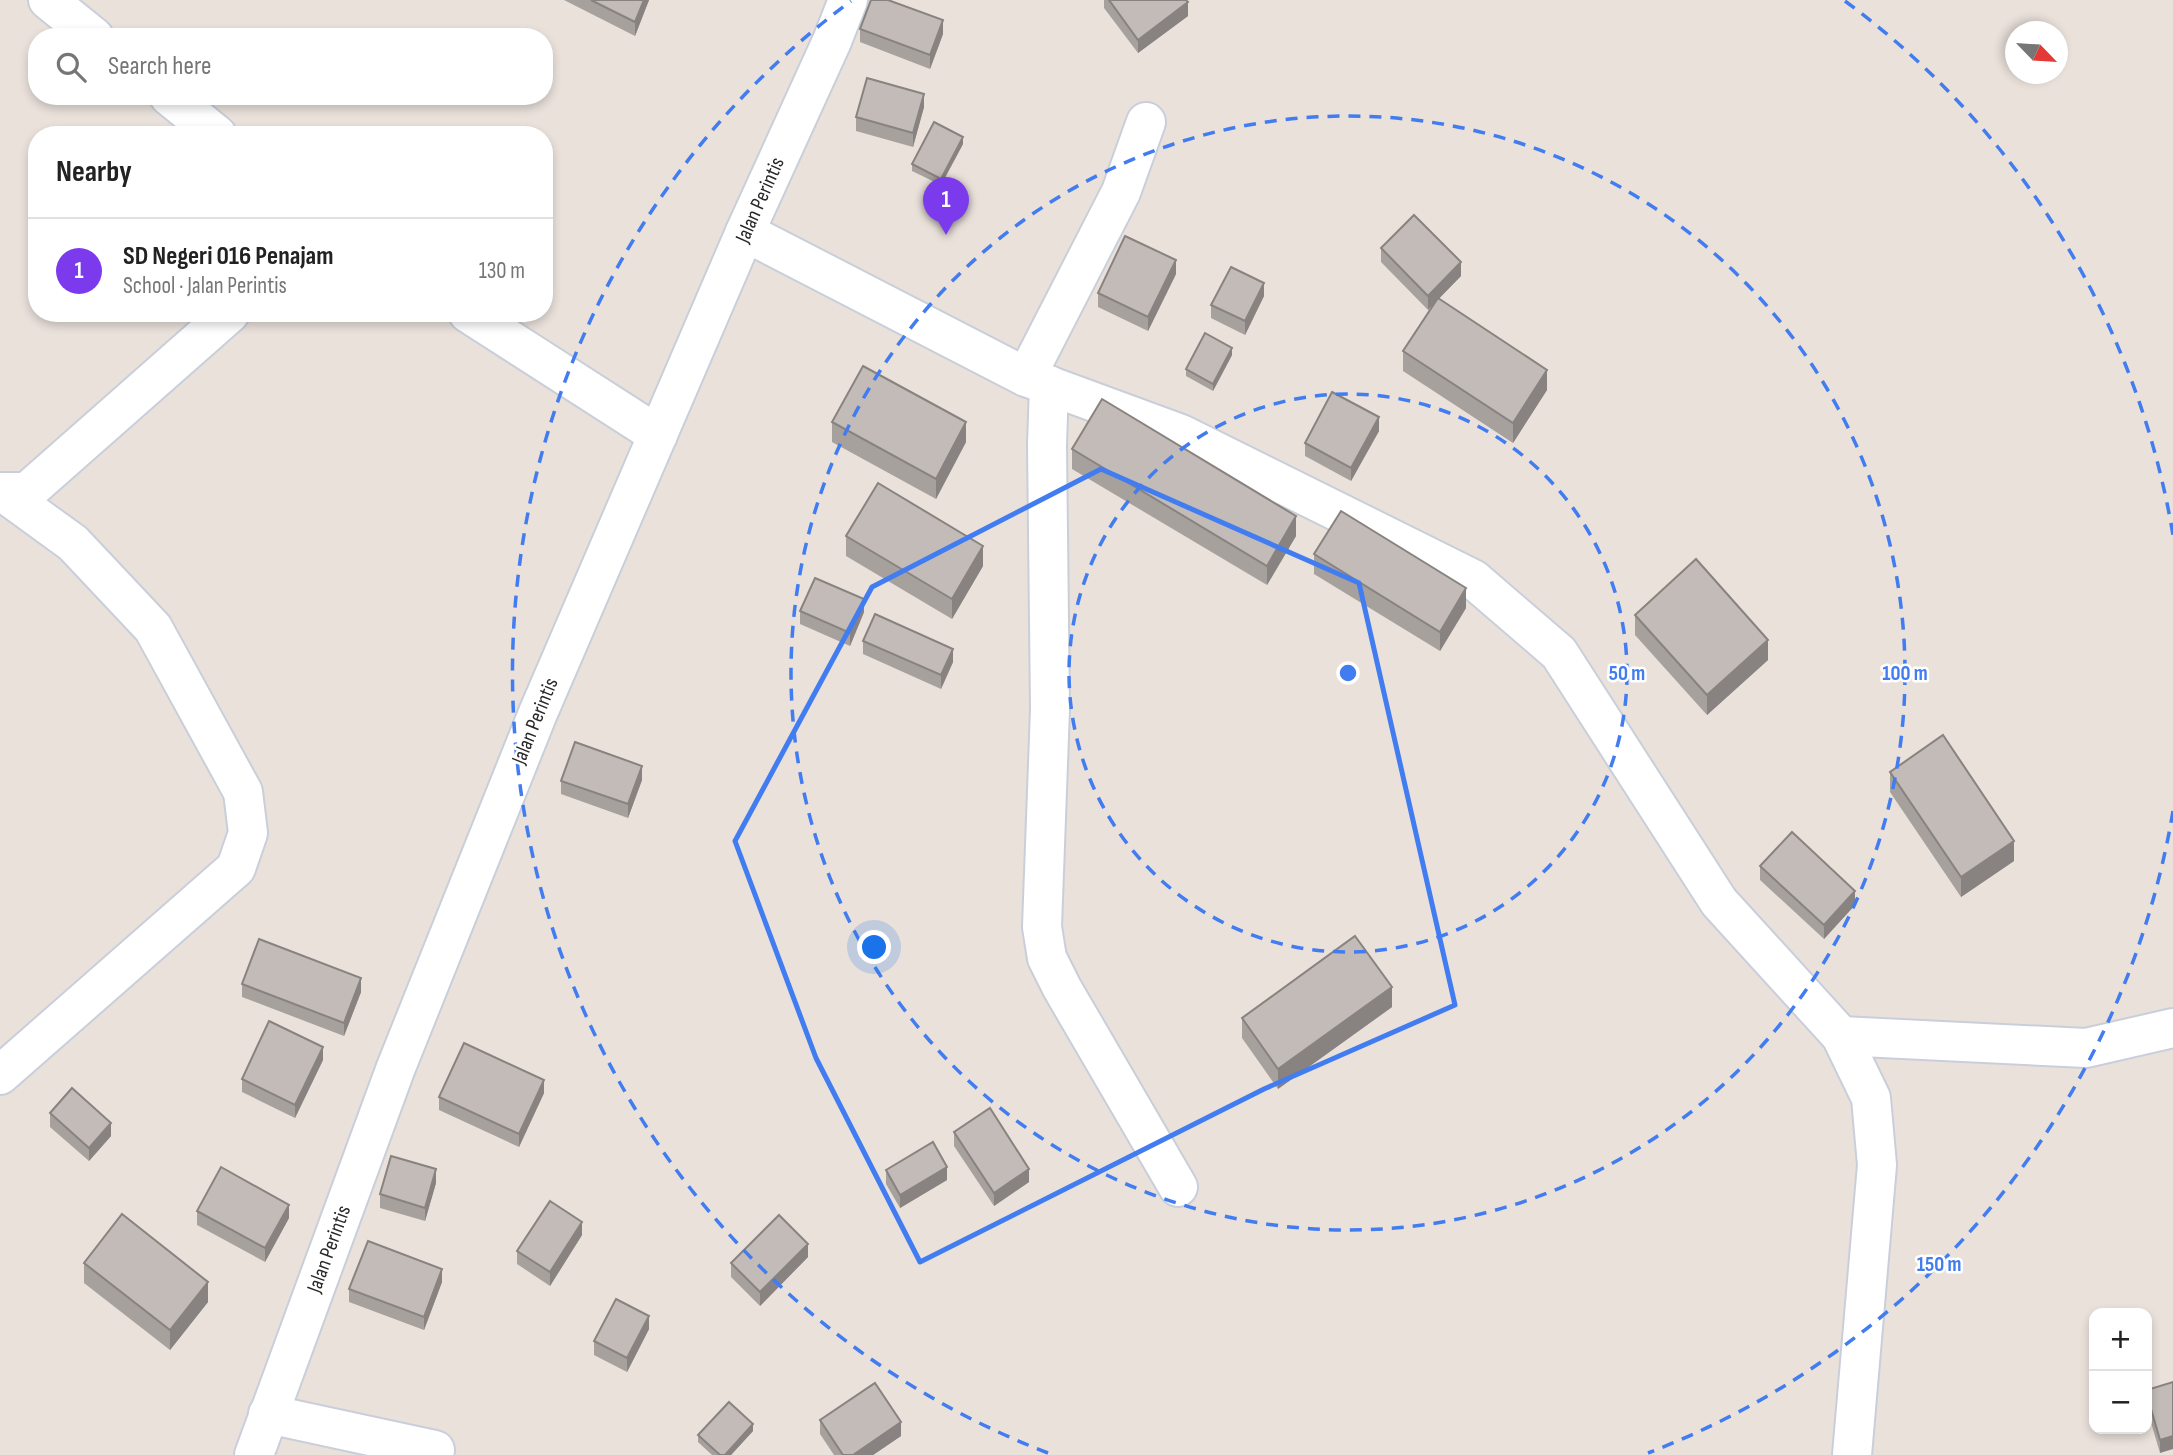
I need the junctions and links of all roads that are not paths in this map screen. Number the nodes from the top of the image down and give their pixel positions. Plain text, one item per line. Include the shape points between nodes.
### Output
1 (48, 0) edge
2 (848, 0) edge
3 (83, 28) edge
4 (180, 105) edge
5 (1146, 122) dead end
6 (206, 126) edge
7 (745, 232) junction
8 (220, 322) edge
9 (482, 322) edge
10 (1038, 381) junction
11 (658, 435) junction
12 (2, 493) edge
13 (2173, 1028) edge
14 (1841, 1036) junction
15 (0, 1075) edge
16 (1178, 1187) dead end
17 (268, 1414) junction
18 (435, 1450) dead end
19 (254, 1455) edge
20 (1852, 1455) edge

1 - 3 street
2 - 7 street, Jalan Perintis
4 - 6 street
5 - 10 street via 1121,192
7 - 10 street
7 - 11 street, Jalan Perintis
8 - 12 street via 27,492
9 - 11 street
10 - 14 street via 1181,434 1473,579 1559,653 1719,902
10 - 16 street via 1047,445 1045,948 1062,988
11 - 17 street, Jalan Perintis via 538,713 395,1070
12 - 15 street via 73,543 153,628 243,792 248,833 236,868
13 - 14 street via 2086,1048
14 - 20 street via 1871,1098 1877,1165
17 - 18 street
17 - 19 street, Jalan Perintis

